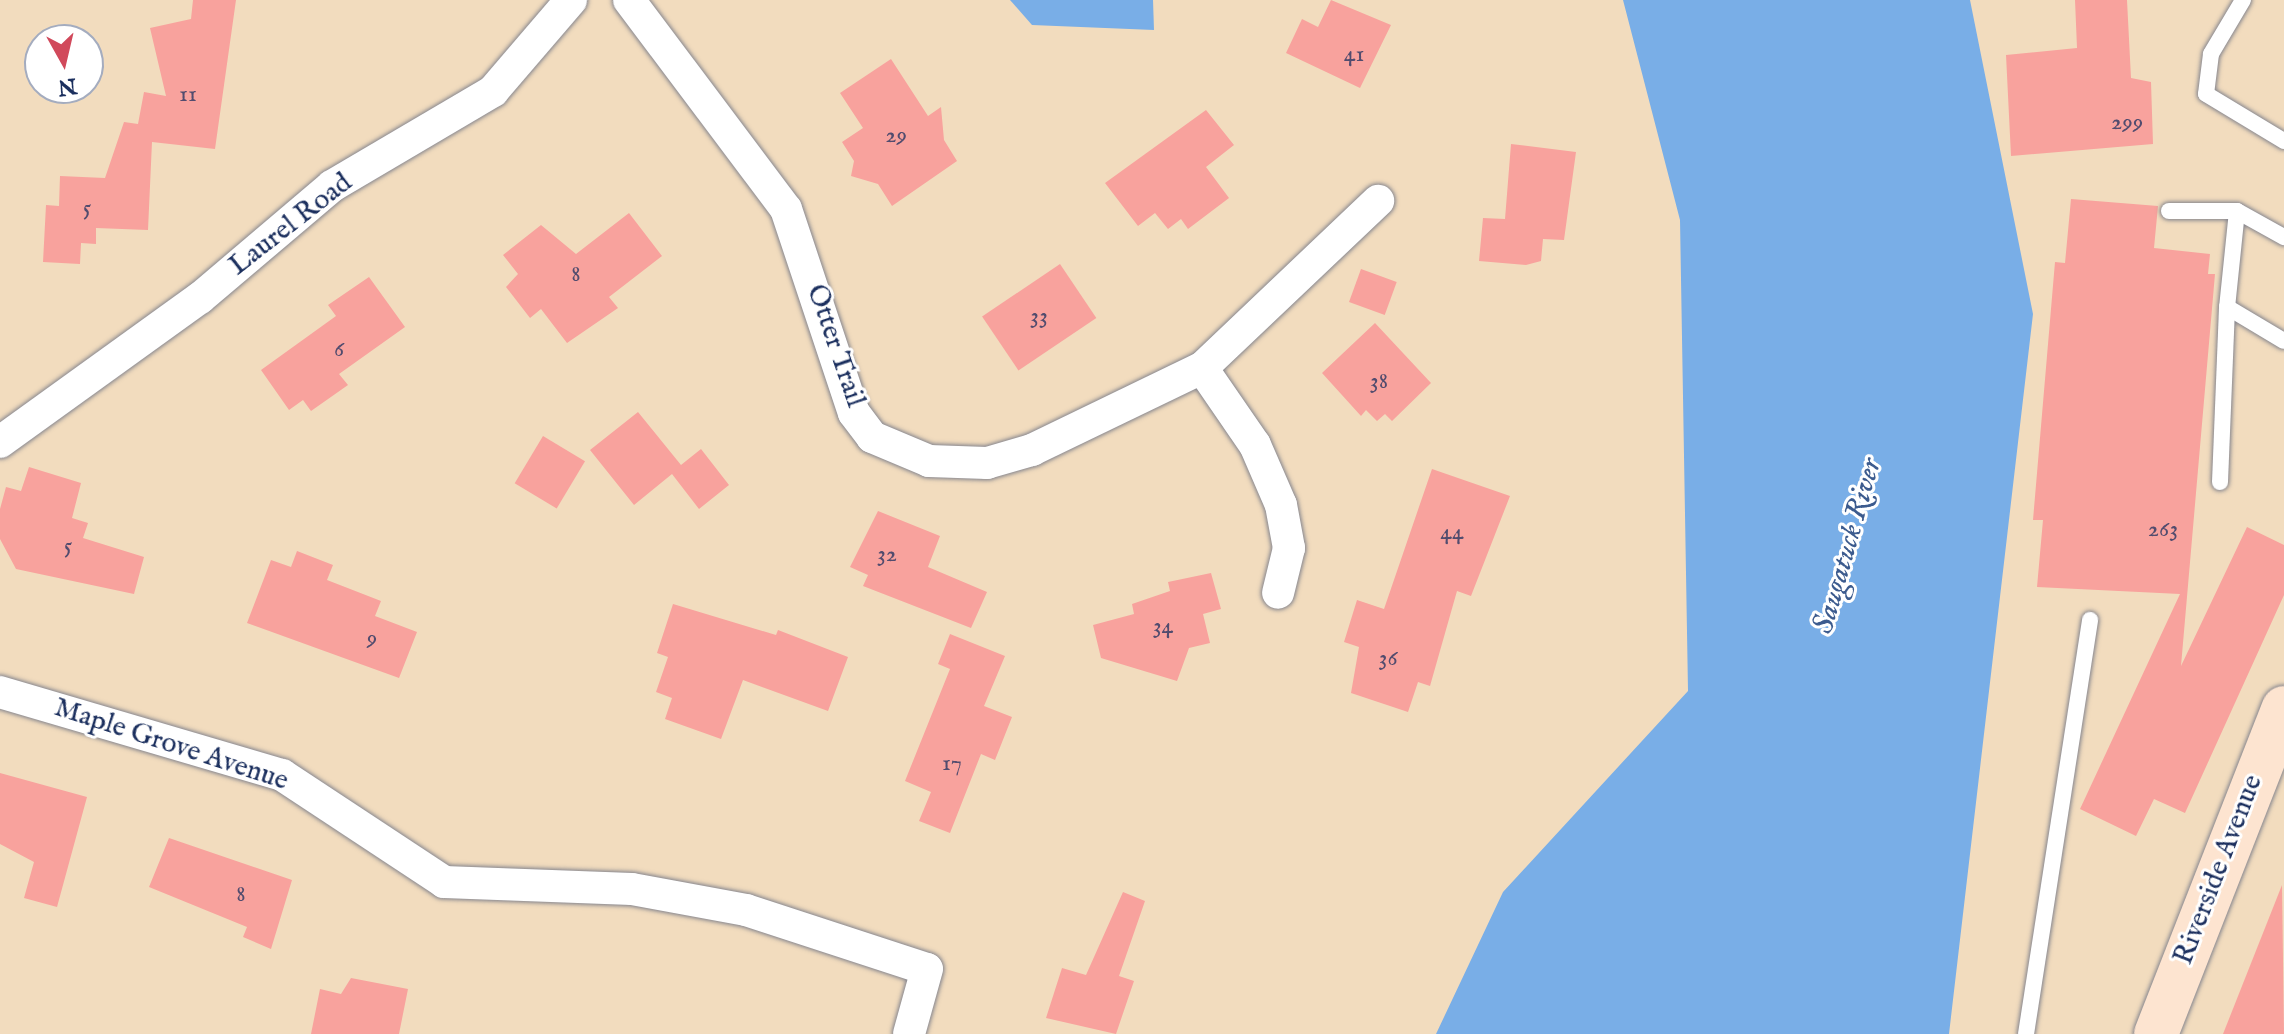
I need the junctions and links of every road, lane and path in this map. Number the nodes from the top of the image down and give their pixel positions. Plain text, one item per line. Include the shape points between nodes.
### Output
1 (571, 0) edge
2 (629, 0) edge
3 (2243, 0) edge
4 (2284, 141) edge
5 (1378, 201) dead end
6 (2169, 211) dead end
7 (2237, 211) junction
8 (2284, 237) edge
9 (2227, 307) junction
10 (2284, 341) edge
11 (1202, 368) junction
12 (0, 442) edge
13 (2220, 482) dead end
14 (1278, 593) dead end
15 (2090, 620) dead end
16 (0, 692) edge
17 (2284, 708) edge
18 (909, 1034) edge
19 (2026, 1034) edge
20 (2156, 1034) edge

1 - 12 street, Laurel Road via 493,91 332,186 200,298
2 - 11 street, Otter Trail via 786,209 840,378 872,437 929,461 987,463 1079,432
3 - 4 lane via 2211,54 2206,94
5 - 11 street, Otter Trail
6 - 7 lane
7 - 8 lane
7 - 9 lane
9 - 10 lane
9 - 13 lane
11 - 14 street via 1255,445 1281,505 1289,548
15 - 19 lane
16 - 18 street, Maple Grove Avenue via 282,775 444,882 632,889 746,910 927,969
17 - 20 main road, Riverside Avenue

